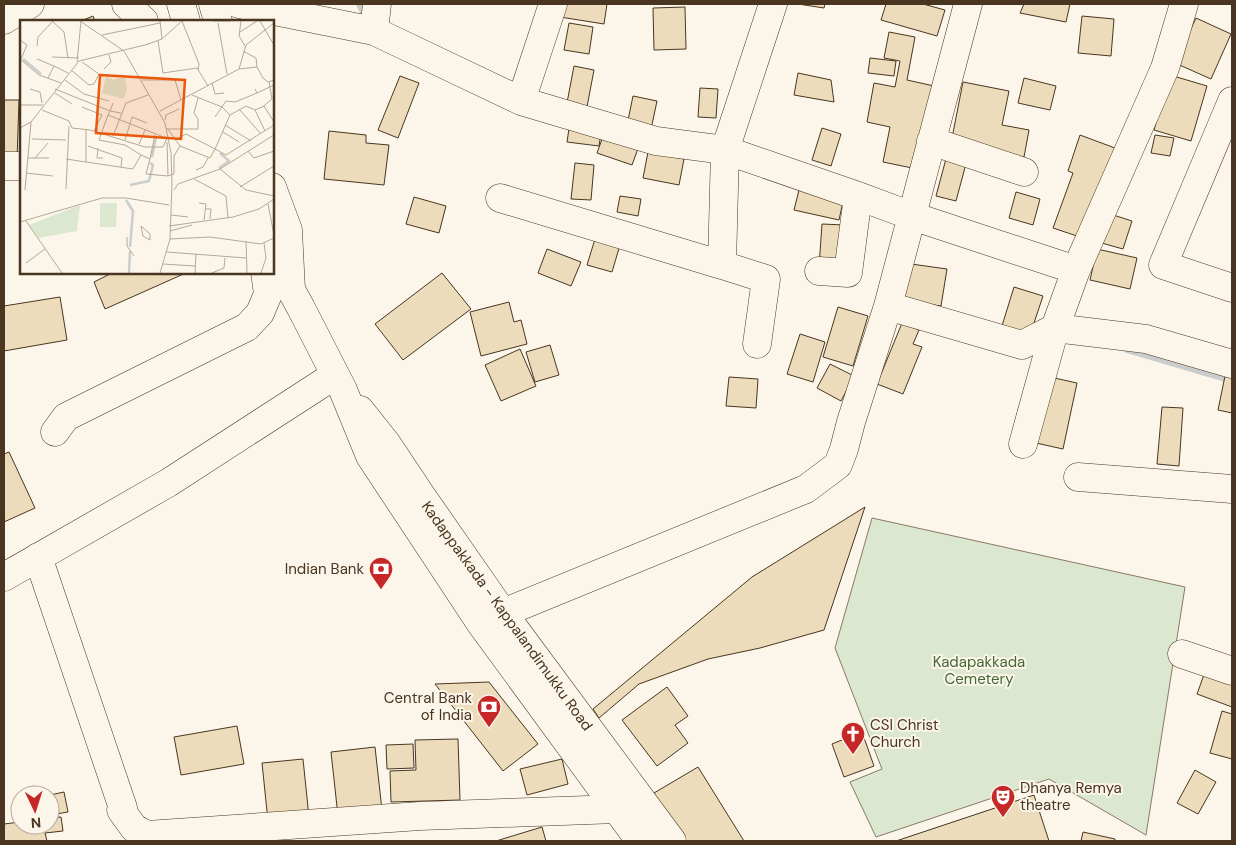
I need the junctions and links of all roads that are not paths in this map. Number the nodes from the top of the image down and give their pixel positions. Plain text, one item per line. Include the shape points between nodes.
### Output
1 (30, 4) edge
2 (126, 4) edge
3 (181, 4) edge
4 (213, 4) edge
5 (239, 4) edge
6 (377, 4) edge
7 (553, 4) edge
8 (773, 4) edge
9 (968, 4) edge
10 (1184, 4) edge
11 (4, 20) edge
12 (143, 20) edge
13 (186, 20) edge
14 (218, 20) edge
15 (374, 31) junction
16 (521, 101) junction
17 (1232, 101) edge
18 (931, 141) junction
19 (725, 150) junction
20 (4, 166) edge
21 (20, 166) edge
22 (1024, 172) dead end
23 (274, 192) edge
24 (858, 196) junction
25 (500, 198) dead end
26 (912, 216) junction
27 (274, 260) edge
28 (722, 265) junction
29 (1076, 270) junction
30 (819, 271) dead end
31 (265, 274) edge
32 (1232, 288) edge
33 (296, 299) junction
34 (265, 303) junction
35 (888, 306) junction
36 (1055, 328) junction
37 (757, 344) dead end
38 (1232, 364) edge
39 (339, 382) junction
40 (55, 432) dead end
41 (1023, 444) dead end
42 (1078, 477) dead end
43 (1232, 490) edge
44 (38, 557) junction
45 (4, 577) edge
46 (503, 614) junction
47 (1182, 654) dead end
48 (1232, 671) edge
49 (617, 809) junction
50 (640, 841) edge
51 (672, 841) edge

1 - 11 street
2 - 12 street
3 - 13 street
4 - 14 street
5 - 15 street
6 - 15 street
7 - 16 street
8 - 19 street
9 - 18 street
10 - 29 street via 1165,68
15 - 16 street
16 - 19 street via 656,142
17 - 32 street via 1163,265
18 - 22 street
18 - 26 street
19 - 24 street
19 - 28 street
20 - 21 street
23 - 33 street via 288,230
24 - 26 street
24 - 30 street via 848,273
25 - 28 street
26 - 29 street
26 - 35 street
27 - 33 street, Kadappakkada - Kappalandimukku Road
28 - 37 street via 766,279
29 - 36 street
31 - 34 street via 268,294
33 - 34 street
33 - 39 street, Kadappakkada - Kappalandimukku Road
34 - 40 street via 247,327 66,417
35 - 36 street via 1022,345
35 - 46 street via 838,465 806,489
36 - 38 street via 1146,338
36 - 41 street
39 - 44 street
39 - 46 street, Kadappakkada - Kappalandimukku Road via 387,444
39 - 49 street, Kadappakkada - Kappalandimukku Road via 370,456 481,624
42 - 43 street
44 - 45 street
44 - 49 street via 121,810 134,828 147,835 420,816
46 - 51 street, Kadappakkada - Kappalandimukku Road
47 - 48 street
49 - 50 street, Kadappakkada - Kappalandimukku Road

